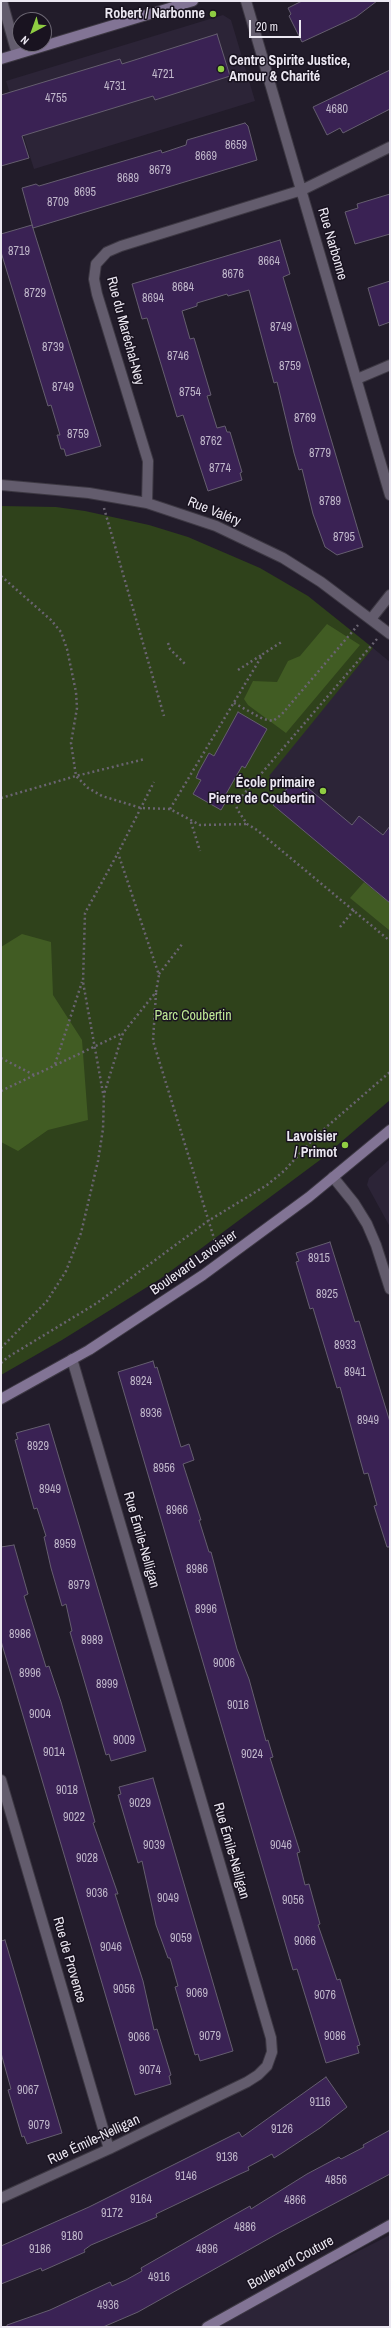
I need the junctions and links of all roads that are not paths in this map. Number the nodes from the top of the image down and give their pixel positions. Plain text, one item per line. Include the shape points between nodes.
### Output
1 (2, 1) edge
2 (193, 1) edge
3 (246, 1) edge
4 (17, 54) junction
5 (1, 59) edge
6 (390, 148) edge
7 (302, 190) junction
8 (390, 365) edge
9 (357, 380) junction
10 (1, 485) edge
11 (390, 494) edge
12 (147, 503) junction
13 (390, 595) edge
14 (368, 617) junction
15 (388, 632) edge
16 (390, 1130) edge
17 (334, 1177) junction
18 (390, 1290) edge
19 (72, 1359) junction
20 (1, 1400) edge
21 (1, 1780) edge
22 (109, 2149) junction
23 (1, 2198) edge
24 (390, 2225) edge
25 (207, 2327) edge

1 - 4 street
2 - 4 street
3 - 7 street, Rue Narbonne
4 - 5 street
6 - 7 street, Rue du Maréchal-Ney
7 - 9 street, Rue Narbonne
7 - 12 street, Rue du Maréchal-Ney via 121,246 107,252 96,264 94,279 97,294 148,461
8 - 9 street
9 - 11 street, Rue Narbonne
10 - 12 street, Rue Valéry via 100,494
12 - 14 street, Rue Valéry via 216,526 283,558
13 - 14 street
14 - 15 street, Rue Valéry
16 - 17 street, Boulevard Lavoisier
17 - 18 street via 367,1224
17 - 19 street, Boulevard Lavoisier via 221,1262
19 - 20 street, Boulevard Lavoisier
19 - 22 street, Rue Émile-Nelligan via 271,2038 272,2052 267,2066 258,2075
21 - 22 street, Rue de Provence
22 - 23 street, Rue Émile-Nelligan
24 - 25 street, Boulevard Couture

